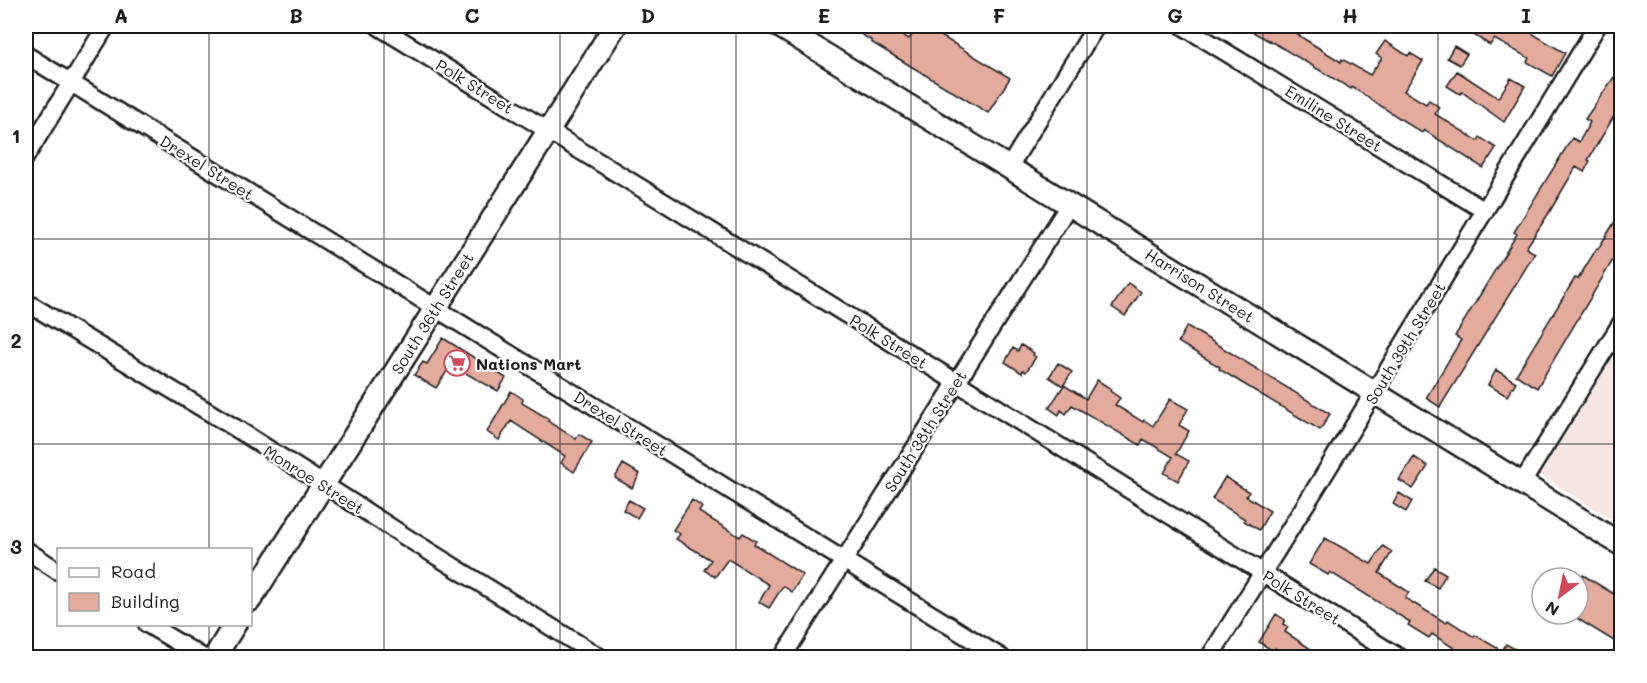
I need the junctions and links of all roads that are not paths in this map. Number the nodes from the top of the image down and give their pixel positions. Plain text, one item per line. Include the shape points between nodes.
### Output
1 (106, 26) edge
2 (378, 26) edge
3 (615, 26) edge
4 (778, 26) edge
5 (1096, 26) edge
6 (1183, 26) edge
7 (1594, 27) edge
8 (26, 55) edge
9 (71, 83) junction
10 (548, 131) junction
11 (26, 156) edge
12 (1009, 167) junction
13 (1069, 205) junction
14 (1485, 210) junction
15 (26, 302) edge
16 (435, 308) junction
17 (1622, 322) edge
18 (956, 382) junction
19 (1374, 393) junction
20 (1522, 483) junction
21 (324, 485) junction
22 (1622, 545) edge
23 (26, 550) edge
24 (843, 560) junction
25 (57, 570) edge
26 (1263, 572) junction
27 (252, 597) edge
28 (150, 626) edge
29 (234, 626) edge
30 (204, 657) edge
31 (214, 657) edge
32 (601, 657) edge
33 (782, 657) edge
34 (1002, 657) edge
35 (1209, 657) edge
36 (1400, 657) edge

1 - 9 street
2 - 10 street, Polk Street
3 - 10 main road, South 36th Street
4 - 12 main road, Harrison Street
5 - 12 street
6 - 14 street, Emiline Street
7 - 14 street, South 39th Street
8 - 9 street, Drexel Street
9 - 11 street
9 - 16 street, Drexel Street
10 - 16 main road, South 36th Street
10 - 18 street, Polk Street
12 - 13 main road, Harrison Street
13 - 18 street, South 38th Street
13 - 19 main road, Harrison Street
14 - 19 street, South 39th Street
15 - 21 street, Monroe Street
16 - 21 main road, South 36th Street
16 - 24 street, Drexel Street
17 - 20 street
18 - 24 street, South 38th Street
18 - 26 street, Polk Street
19 - 20 main road, Harrison Street
19 - 26 street, South 39th Street
20 - 22 main road, Harrison Street
21 - 27 main road, South 36th Street
21 - 32 street, Monroe Street
23 - 25 street
24 - 33 street, South 38th Street
24 - 34 street, Drexel Street
26 - 35 street, South 39th Street
26 - 36 street, Polk Street
28 - 30 street
29 - 31 main road

